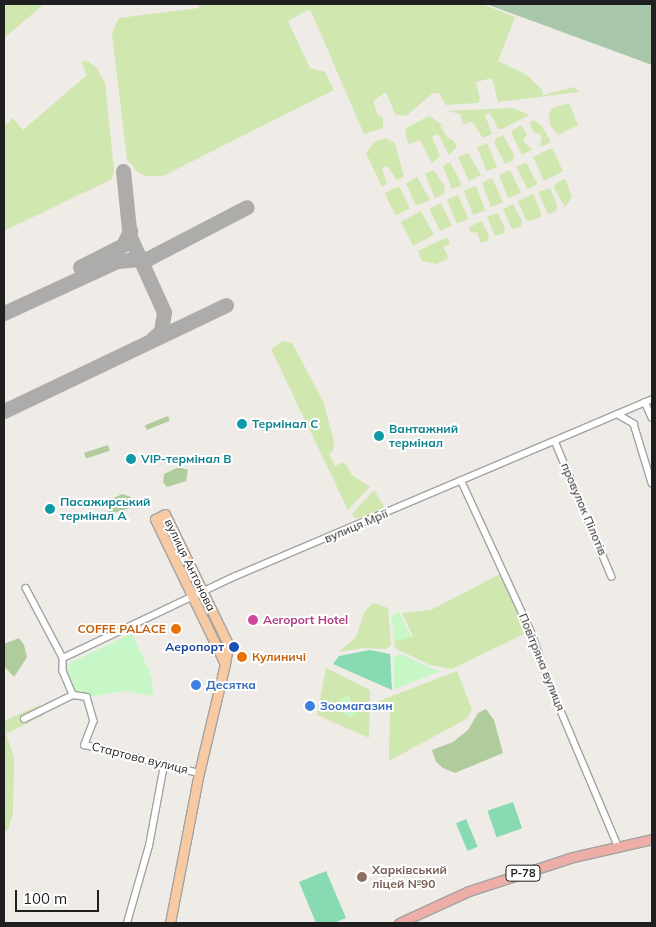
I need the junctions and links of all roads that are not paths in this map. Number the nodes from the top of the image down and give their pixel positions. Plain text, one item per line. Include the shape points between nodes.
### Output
1 (652, 399) edge
2 (645, 402) junction
3 (618, 414) junction
4 (652, 418) edge
5 (555, 441) junction
6 (462, 480) junction
7 (652, 483) edge
8 (612, 577) dead end
9 (26, 588) dead end
10 (204, 592) junction
11 (194, 597) junction
12 (63, 658) junction
13 (225, 664) junction
14 (73, 695) junction
15 (24, 719) dead end
16 (164, 765) junction
17 (199, 773) junction
18 (652, 839) edge
19 (618, 846) junction
20 (405, 922) edge
21 (127, 923) edge
22 (170, 923) edge

1 - 2 street, вулиця Мрії
2 - 3 street, вулиця Мрії
2 - 4 street
3 - 5 street, вулиця Мрії
3 - 7 street via 634,424
5 - 6 street, вулиця Мрії
5 - 8 street, провулок Пілотів
6 - 10 street, вулиця Мрії
6 - 19 street, Повітряна вулиця via 532,634
9 - 12 street
10 - 11 street, вулиця Мрії
10 - 11 main road, вулиця Антонова via 165,514 155,519
10 - 13 main road, вулиця Антонова via 228,644
11 - 12 street, вулиця Мрії
11 - 13 main road, вулиця Антонова
12 - 14 street via 63,671
13 - 17 main road, вулиця Антонова
14 - 15 street
14 - 16 street, Стартова вулиця via 87,697 94,721 85,745
16 - 17 street, Стартова вулиця
16 - 21 street via 149,846
17 - 22 main road, вулиця Антонова
18 - 19 highway, Р-78
19 - 20 highway, Р-78 via 469,891

